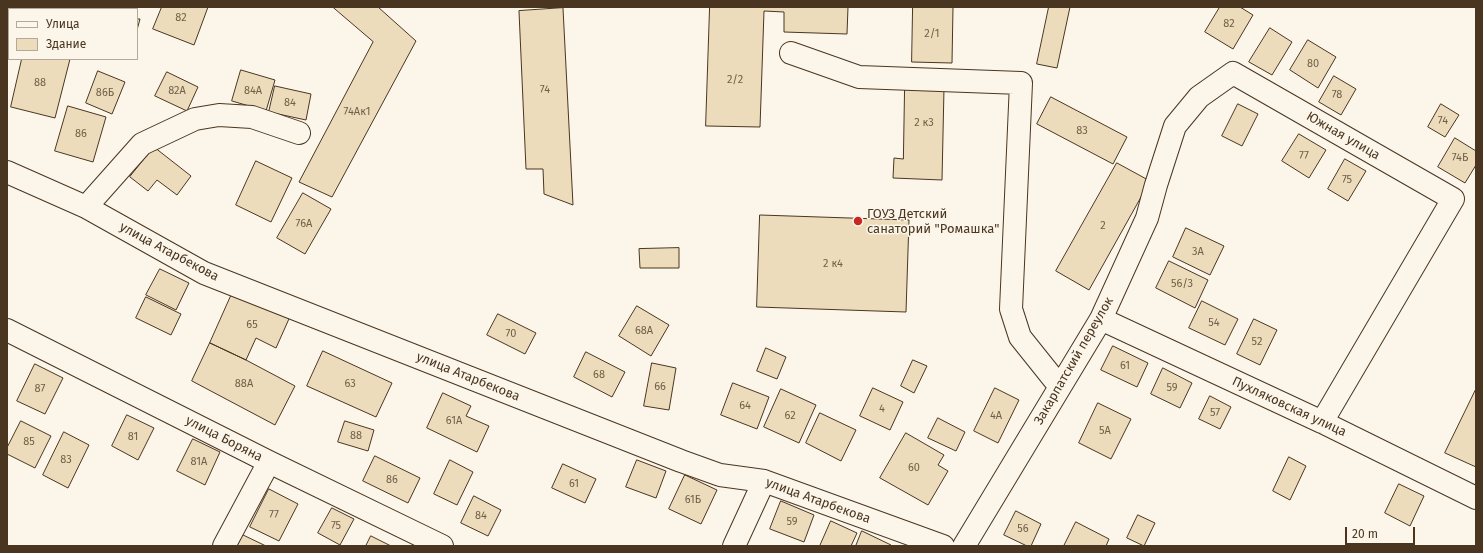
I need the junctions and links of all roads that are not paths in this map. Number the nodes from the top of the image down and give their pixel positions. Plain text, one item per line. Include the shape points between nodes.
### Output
1 (791, 53) dead end
2 (1233, 73) joint
3 (299, 133) dead end
4 (7, 172) edge
5 (86, 207) junction
6 (1101, 319) junction
7 (7, 330) edge
8 (1060, 386) junction
9 (1322, 422) junction
10 (269, 462) junction
11 (764, 481) junction
12 (1476, 498) edge
13 (224, 546) edge
14 (442, 546) edge
15 (734, 546) edge
16 (943, 546) edge
17 (964, 546) edge

1 - 8 street via 860,77 1022,83 1011,309 1020,337
2 - 6 street, Закарпатский переулок via 1200,97 1175,126 1147,218
2 - 9 street, Южная улица via 1453,200
3 - 5 street via 252,117 219,115 195,118 142,144
4 - 5 street, улица Атарбекова
5 - 11 street, улица Атарбекова via 204,273 681,461 720,475
6 - 8 street, Закарпатский переулок
6 - 9 street, Пухляковская улица
7 - 10 street, улица Боряна
8 - 17 street, Закарпатский переулок
9 - 12 street, Пухляковская улица
10 - 13 street
10 - 14 street, улица Боряна
11 - 15 street
11 - 16 street, улица Атарбекова

